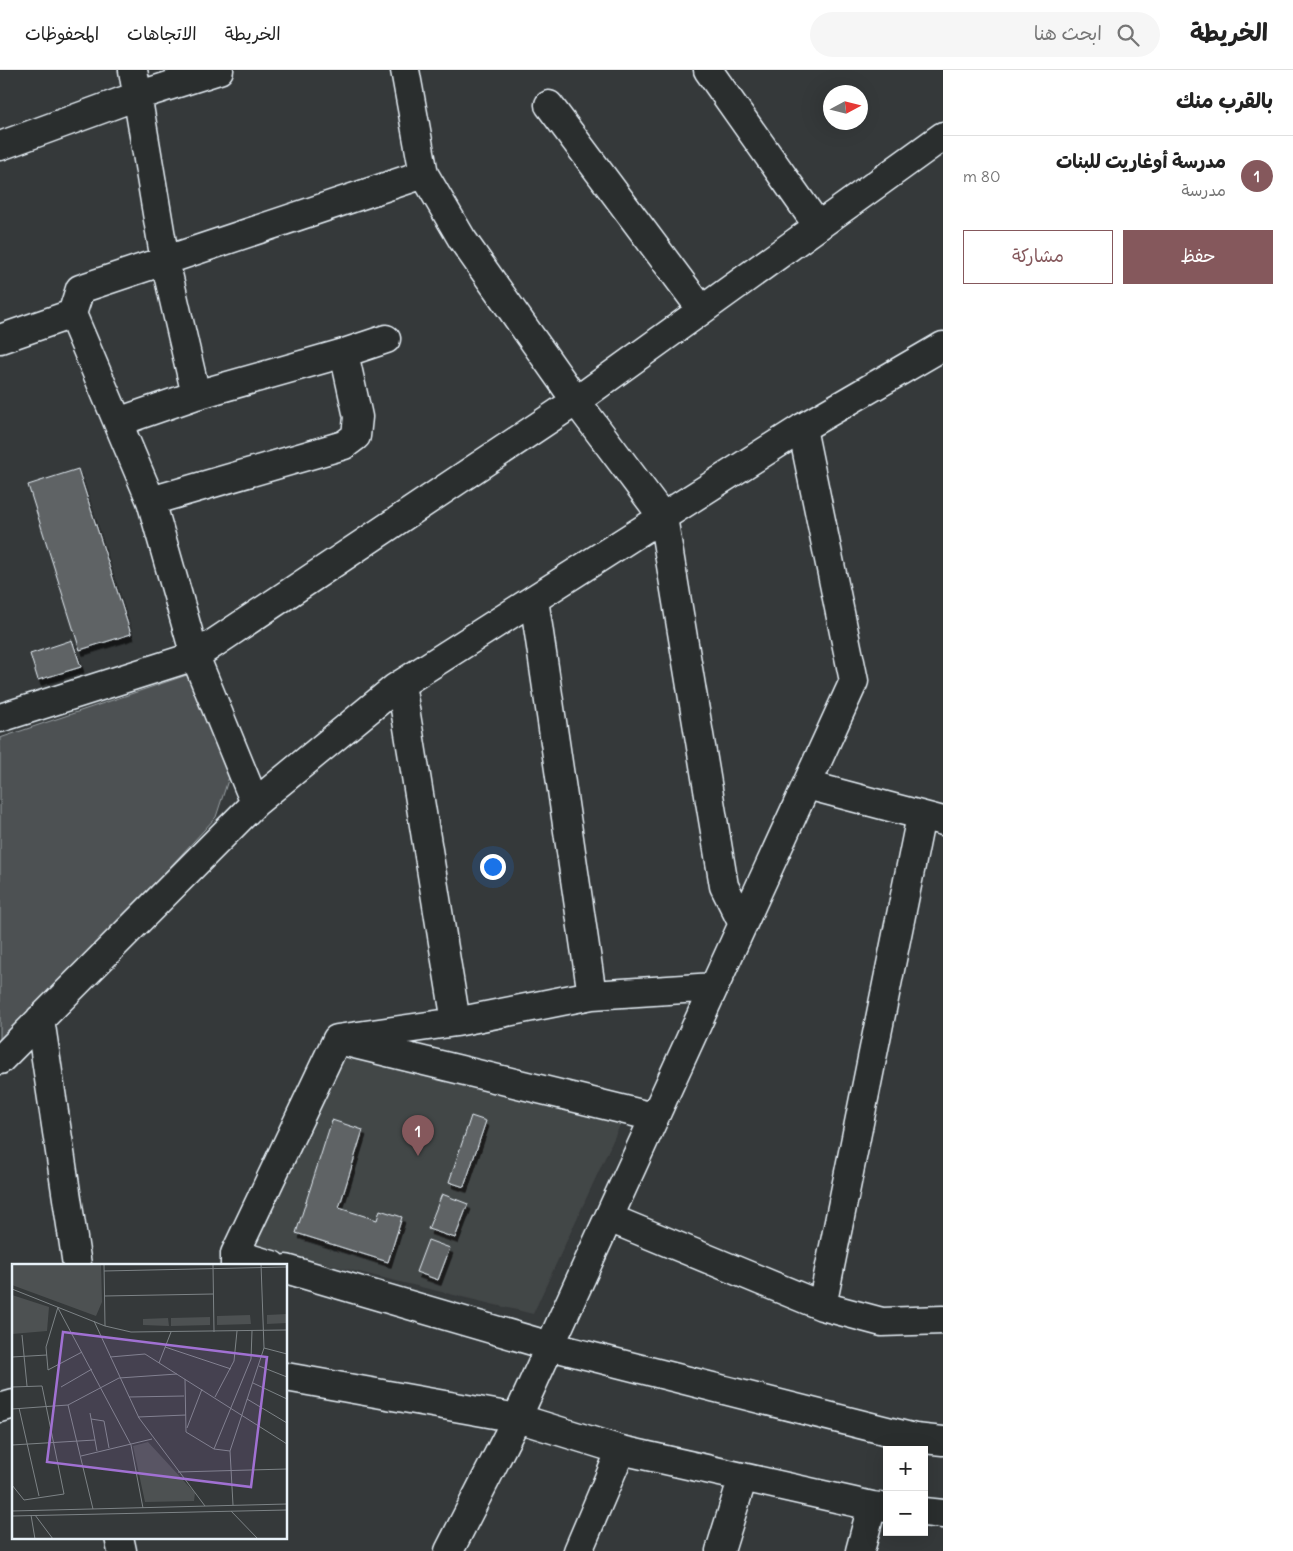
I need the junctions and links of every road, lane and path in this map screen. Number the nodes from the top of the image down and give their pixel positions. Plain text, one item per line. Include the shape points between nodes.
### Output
1 (218, 70) edge
2 (405, 70) edge
3 (708, 70) edge
4 (135, 83) edge
5 (549, 105) dead end
6 (943, 136) edge
7 (0, 146) edge
8 (424, 174) junction
9 (818, 226) junction
10 (165, 261) junction
11 (702, 310) junction
12 (72, 314) junction
13 (0, 339) edge
14 (386, 339) dead end
15 (943, 346) edge
16 (344, 353) junction
17 (196, 395) junction
18 (576, 401) junction
19 (118, 422) junction
20 (802, 428) junction
21 (151, 501) junction
22 (663, 517) junction
23 (534, 599) junction
24 (195, 656) junction
25 (401, 684) junction
26 (0, 718) edge
27 (806, 785) junction
28 (255, 803) junction
29 (932, 819) edge
30 (743, 924) junction
31 (714, 987) junction
32 (592, 995) junction
33 (40, 1019) junction
34 (456, 1022) junction
35 (337, 1040) junction
36 (0, 1060) edge
37 (654, 1118) junction
38 (609, 1218) junction
39 (235, 1259) edge
40 (77, 1264) edge
41 (266, 1264) edge
42 (288, 1270) edge
43 (822, 1306) junction
44 (943, 1320) edge
45 (550, 1346) junction
46 (288, 1377) edge
47 (517, 1418) junction
48 (943, 1442) edge
49 (621, 1450) junction
50 (743, 1477) junction
51 (879, 1507) edge
52 (928, 1512) edge
53 (943, 1514) edge
54 (120, 1538) edge
55 (122, 1551) edge
56 (449, 1551) edge
57 (578, 1551) edge
58 (720, 1551) edge
59 (860, 1551) edge

1 - 4 street
2 - 8 street
3 - 9 street
4 - 7 street
4 - 10 street
5 - 11 street
6 - 9 street
8 - 10 street
8 - 18 street via 462,240
9 - 11 street
10 - 12 street via 80,289
10 - 17 street
11 - 18 street
12 - 13 street
12 - 19 street
14 - 16 street
15 - 20 street
16 - 17 street
16 - 21 street via 358,417 356,436 344,446
17 - 19 street
18 - 22 street
18 - 24 street
19 - 21 street
20 - 22 street
20 - 27 street via 854,681
21 - 24 street
22 - 23 street
22 - 30 street via 724,886
23 - 25 street
23 - 32 street
24 - 26 street
24 - 28 street
25 - 28 street
25 - 34 street
27 - 29 street
27 - 30 street
28 - 33 street
29 - 43 street
30 - 31 street
31 - 32 street
31 - 37 street
32 - 34 street
33 - 36 street
33 - 40 street
34 - 35 street
35 - 37 street
35 - 39 street
37 - 38 street
38 - 43 street
38 - 45 street
39 - 41 street
42 - 45 street
43 - 44 street via 882,1322
45 - 47 street
45 - 48 street via 915,1438
46 - 47 street
47 - 49 street
47 - 56 street
49 - 50 street
49 - 57 street
50 - 51 street
50 - 58 street
51 - 59 street
52 - 53 street
54 - 55 street

